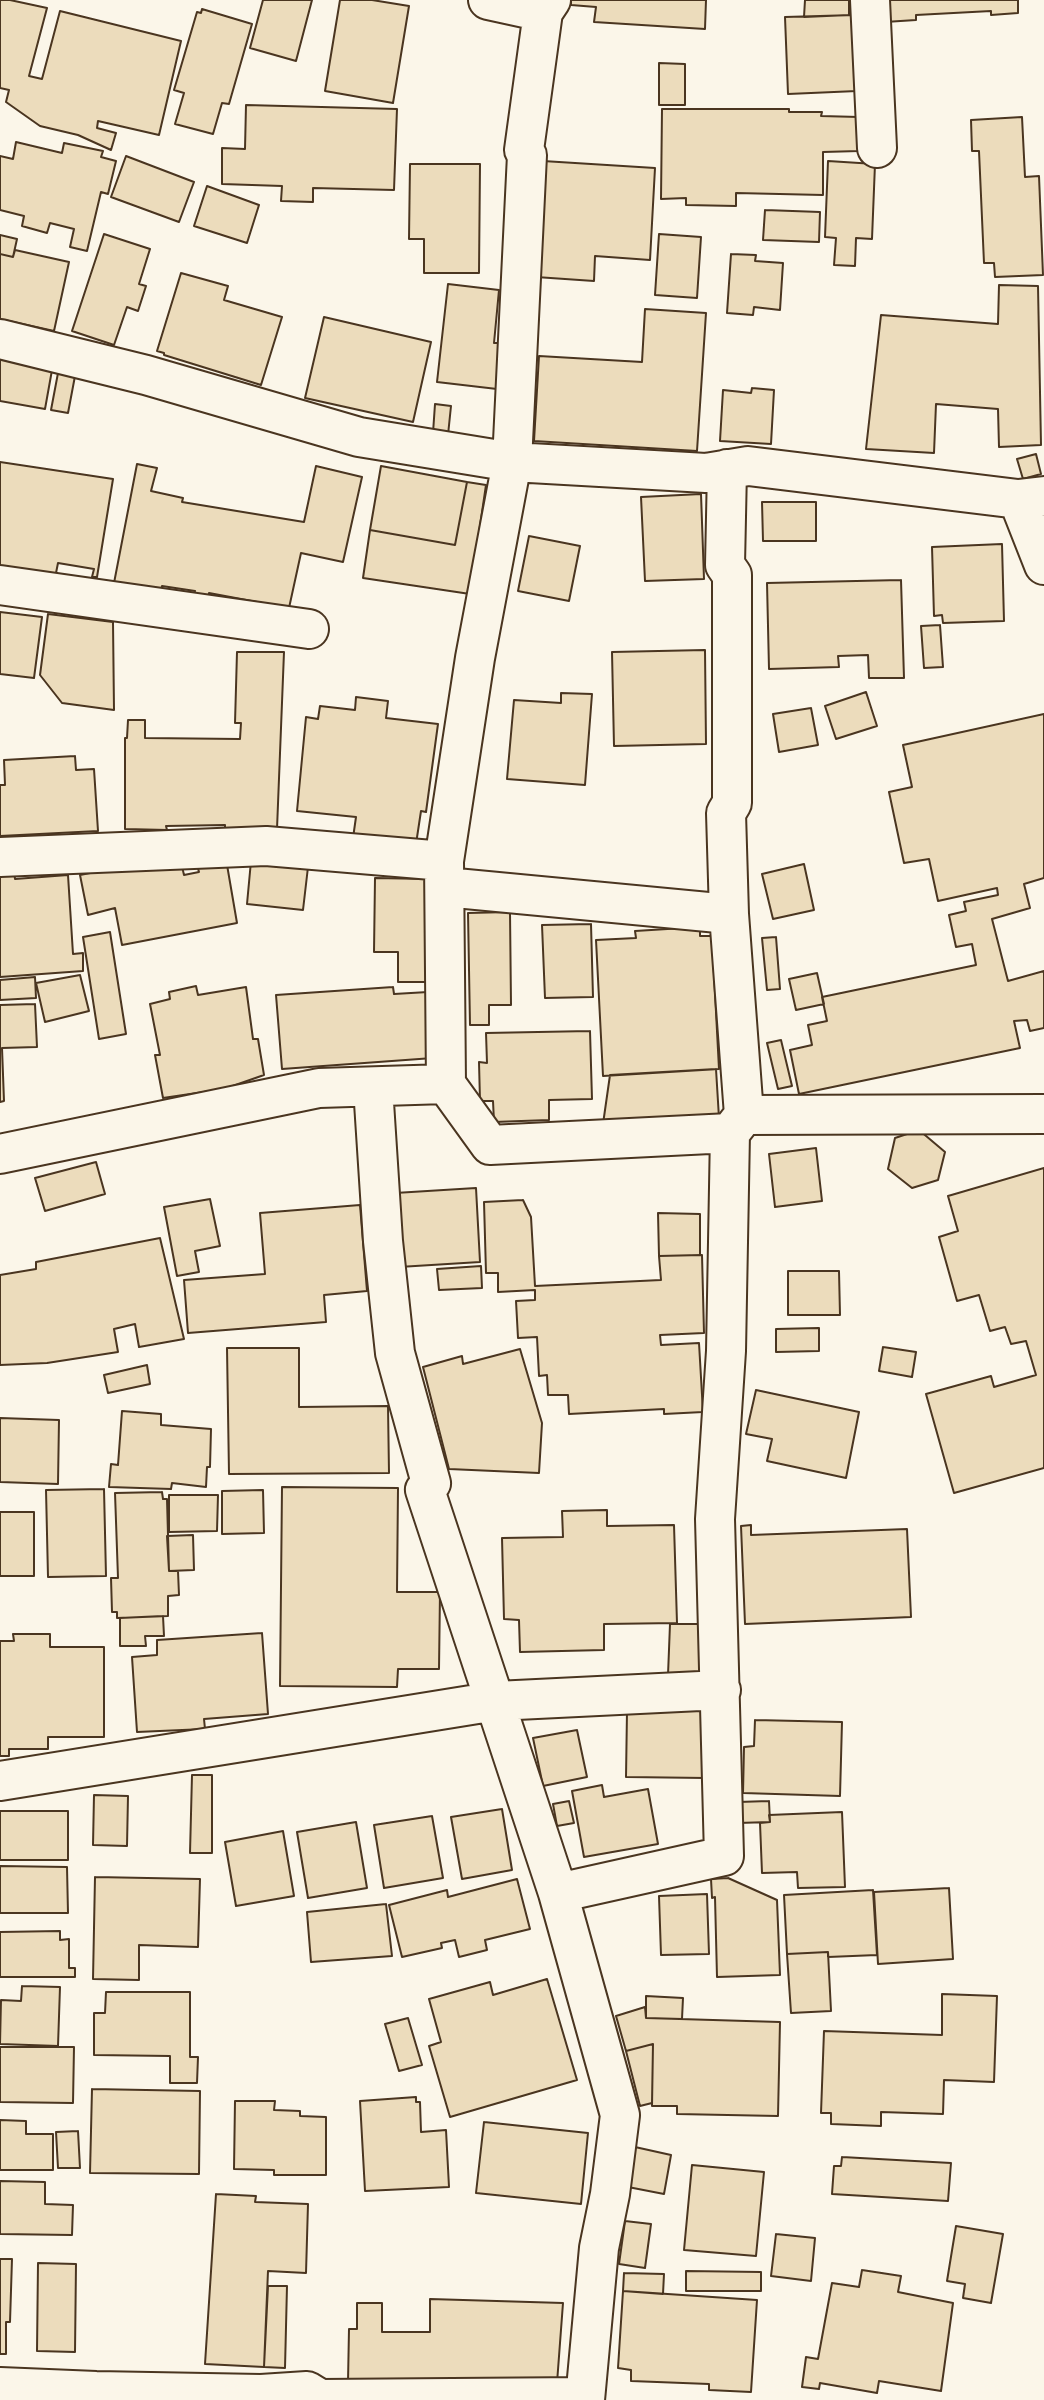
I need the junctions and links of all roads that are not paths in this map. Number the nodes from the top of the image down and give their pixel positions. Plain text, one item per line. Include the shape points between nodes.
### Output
1 (488, 0) edge
2 (870, 0) edge
3 (547, 6) edge
4 (877, 148) dead end
5 (0, 340) edge
6 (512, 462) junction
7 (727, 469) junction
8 (1031, 498) edge
9 (1044, 565) edge
10 (0, 585) edge
11 (309, 629) dead end
12 (0, 857) edge
13 (445, 874) junction
14 (729, 914) junction
15 (446, 1084) junction
16 (373, 1087) junction
17 (1044, 1114) edge
18 (737, 1124) junction
19 (0, 1154) edge
20 (720, 1690) junction
21 (496, 1701) junction
22 (0, 1780) edge
23 (558, 1893) junction
24 (0, 2387) edge
25 (585, 2399) edge

1 - 3 street
2 - 4 street
3 - 6 street via 524,150
5 - 6 street via 146,375 359,437
6 - 7 street via 706,473
6 - 13 street via 475,658
7 - 8 street via 748,466
7 - 14 street via 725,565 732,575 732,803 726,813
8 - 9 street
10 - 11 street
12 - 13 street via 266,846
13 - 14 street
13 - 15 street
14 - 18 street
15 - 16 street
15 - 18 street via 490,1145
16 - 19 street via 319,1088
16 - 21 street via 395,1353 431,1483 425,1490
17 - 18 street
18 - 20 street via 715,1519
20 - 21 street
20 - 23 street via 724,1856
21 - 22 street
21 - 23 street
23 - 25 street via 620,2115 599,2248
24 - 25 street via 247,2394 307,2391 320,2399

